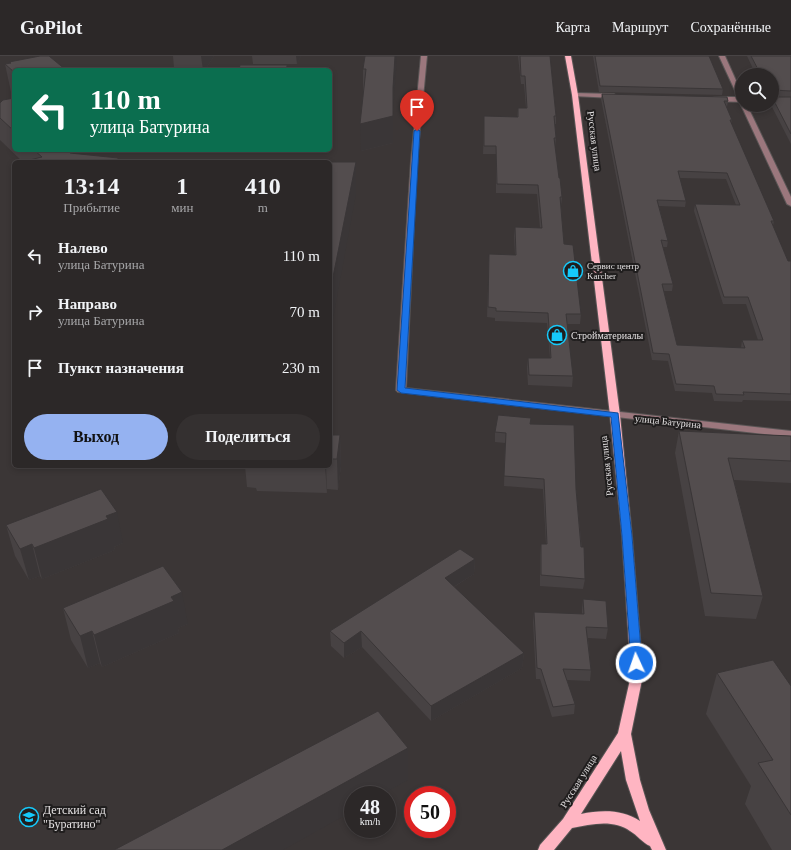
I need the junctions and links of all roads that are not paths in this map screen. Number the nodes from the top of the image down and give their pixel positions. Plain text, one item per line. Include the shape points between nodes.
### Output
1 (424, 56) edge
2 (568, 56) edge
3 (722, 56) edge
4 (735, 85) edge
5 (575, 95) junction
6 (624, 96) edge
7 (710, 99) edge
8 (735, 100) edge
9 (747, 112) edge
10 (791, 204) edge
11 (615, 415) junction
12 (791, 434) edge
13 (624, 734) junction
14 (568, 824) junction
15 (658, 848) edge
16 (545, 850) edge

1 - 11 street, улица Батурина via 414,161 401,390
2 - 5 main road, Русская улица
3 - 4 street
5 - 6 street
5 - 11 main road, Русская улица
7 - 8 street
9 - 10 street
11 - 12 street, улица Батурина
11 - 13 main road, Русская улица via 637,676
13 - 14 main road, Русская улица
13 - 15 main road via 633,780
14 - 15 main road via 593,817 628,820 643,831
14 - 16 main road, Русская улица

